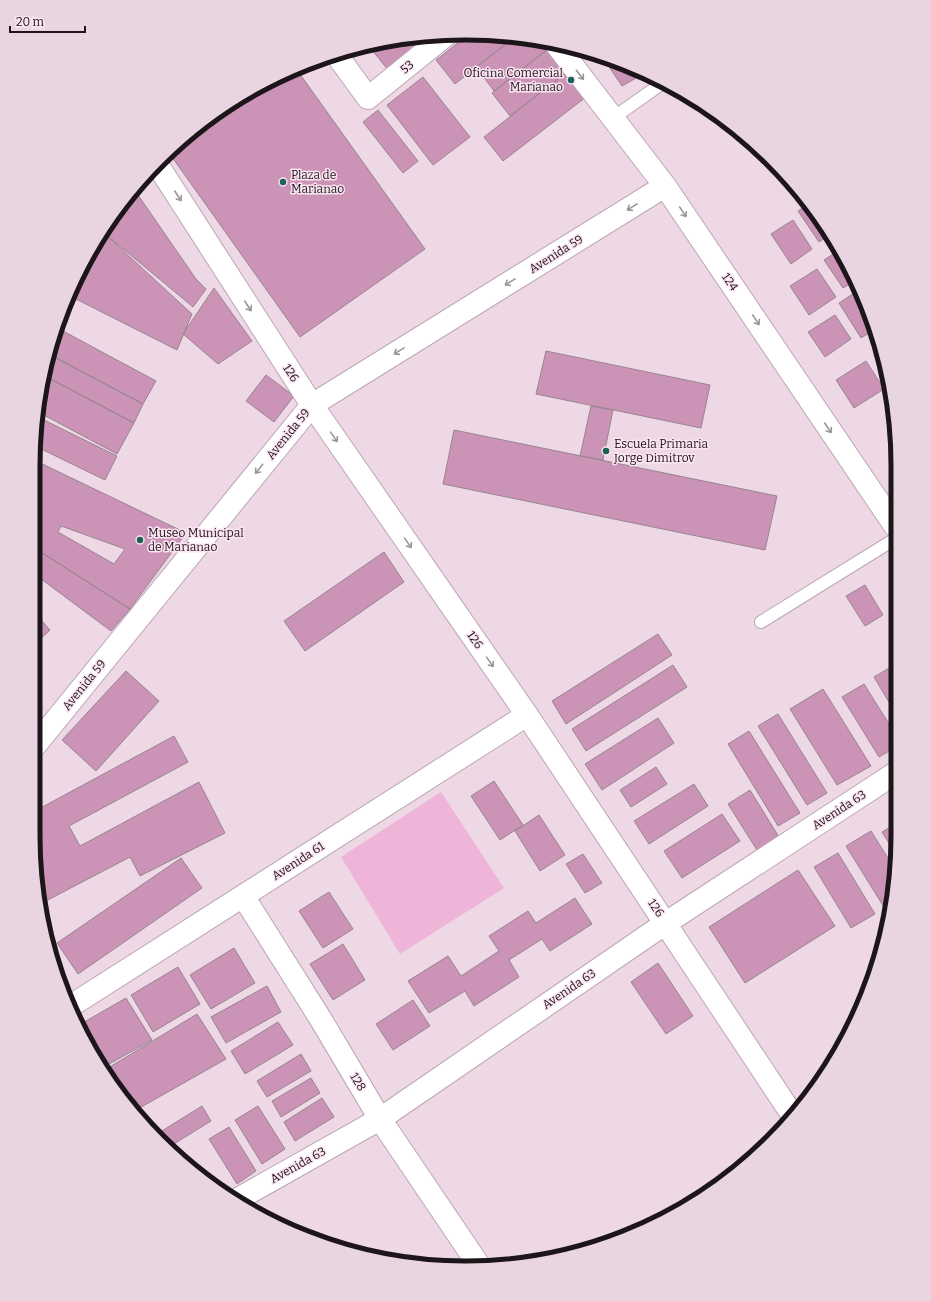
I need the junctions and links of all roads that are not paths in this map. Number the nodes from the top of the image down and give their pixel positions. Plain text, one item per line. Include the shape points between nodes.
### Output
1 (440, 41) edge
2 (561, 51) edge
3 (340, 59) edge
4 (658, 86) edge
5 (612, 118) junction
6 (161, 170) edge
7 (665, 186) junction
8 (312, 405) junction
9 (891, 520) edge
10 (891, 541) edge
11 (762, 622) dead end
12 (527, 715) junction
13 (40, 739) edge
14 (891, 775) edge
15 (243, 896) junction
16 (666, 923) junction
17 (75, 1003) edge
18 (789, 1111) edge
19 (380, 1119) junction
20 (242, 1197) edge
21 (476, 1261) edge

1 - 3 street, 53 via 368,98
2 -> 5 street, 124
4 - 5 lane
5 - 7 street, 124
6 -> 8 street, 126
7 -> 8 street, Avenida 59
7 -> 9 street, 124
8 -> 12 street, 126
8 -> 13 street, Avenida 59
10 - 11 lane
12 - 15 street, Avenida 61
12 - 16 street, 126
14 - 16 street, Avenida 63
15 - 17 street, Avenida 61
15 - 19 street, 128
16 - 18 street, 126
16 - 19 street, Avenida 63
19 - 20 street, Avenida 63
19 - 21 street, 128

